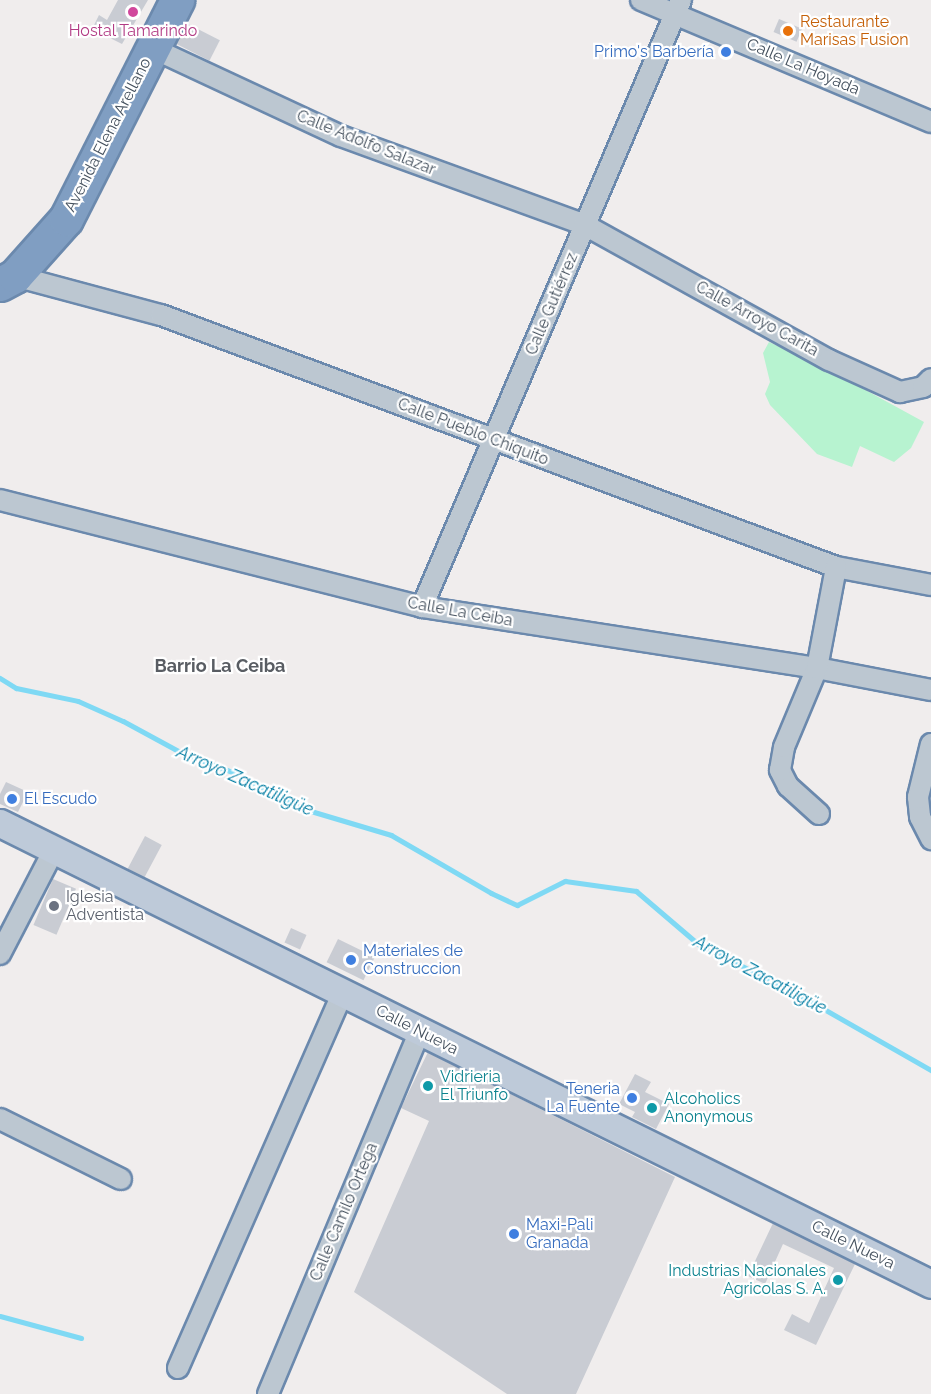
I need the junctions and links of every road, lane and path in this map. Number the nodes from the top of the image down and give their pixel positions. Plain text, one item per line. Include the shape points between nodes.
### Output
1 (177, 0) edge
2 (641, 0) edge
3 (678, 7) edge
4 (152, 48) junction
5 (931, 122) edge
6 (585, 225) junction
7 (8, 280) edge
8 (931, 379) edge
9 (493, 440) junction
10 (0, 500) edge
11 (836, 567) junction
12 (931, 585) edge
13 (422, 607) junction
14 (817, 668) junction
15 (929, 689) edge
16 (931, 744) edge
17 (819, 814) dead end
18 (0, 823) edge
19 (931, 839) edge
20 (54, 850) junction
21 (0, 954) edge
22 (343, 993) junction
23 (420, 1031) junction
24 (0, 1119) edge
25 (121, 1179) dead end
26 (931, 1284) edge
27 (178, 1368) dead end
28 (268, 1394) edge

1 - 4 highway, Avenida Elena Arellano
2 - 3 street, Calle La Hoyada
3 - 5 street, Calle La Hoyada
3 - 6 street, Calle Gutiérrez
4 - 6 street, Calle Adolfo Salazar via 341,136
4 - 7 highway, Avenida Elena Arellano via 66,219
6 - 8 street, Calle Arroyo Carita via 830,360 900,392 923,387
6 - 9 street, Calle Gutiérrez
7 - 9 street, Calle Pueblo Chiquito via 161,315
9 - 11 street, Calle Pueblo Chiquito
9 - 13 street, Calle Gutiérrez
10 - 13 street, Calle La Ceiba
11 - 12 street, Calle Pueblo Chiquito
11 - 14 street
13 - 14 street, Calle La Ceiba
14 - 15 street, Calle La Ceiba
14 - 17 street via 784,747 780,770 788,786
16 - 19 street via 918,797 920,818
18 - 20 street, Calle Nueva
20 - 21 street
20 - 22 street, Calle Nueva
22 - 23 street, Calle Nueva
22 - 27 street
23 - 26 street, Calle Nueva
23 - 28 street, Calle Camilo Ortega
24 - 25 street

